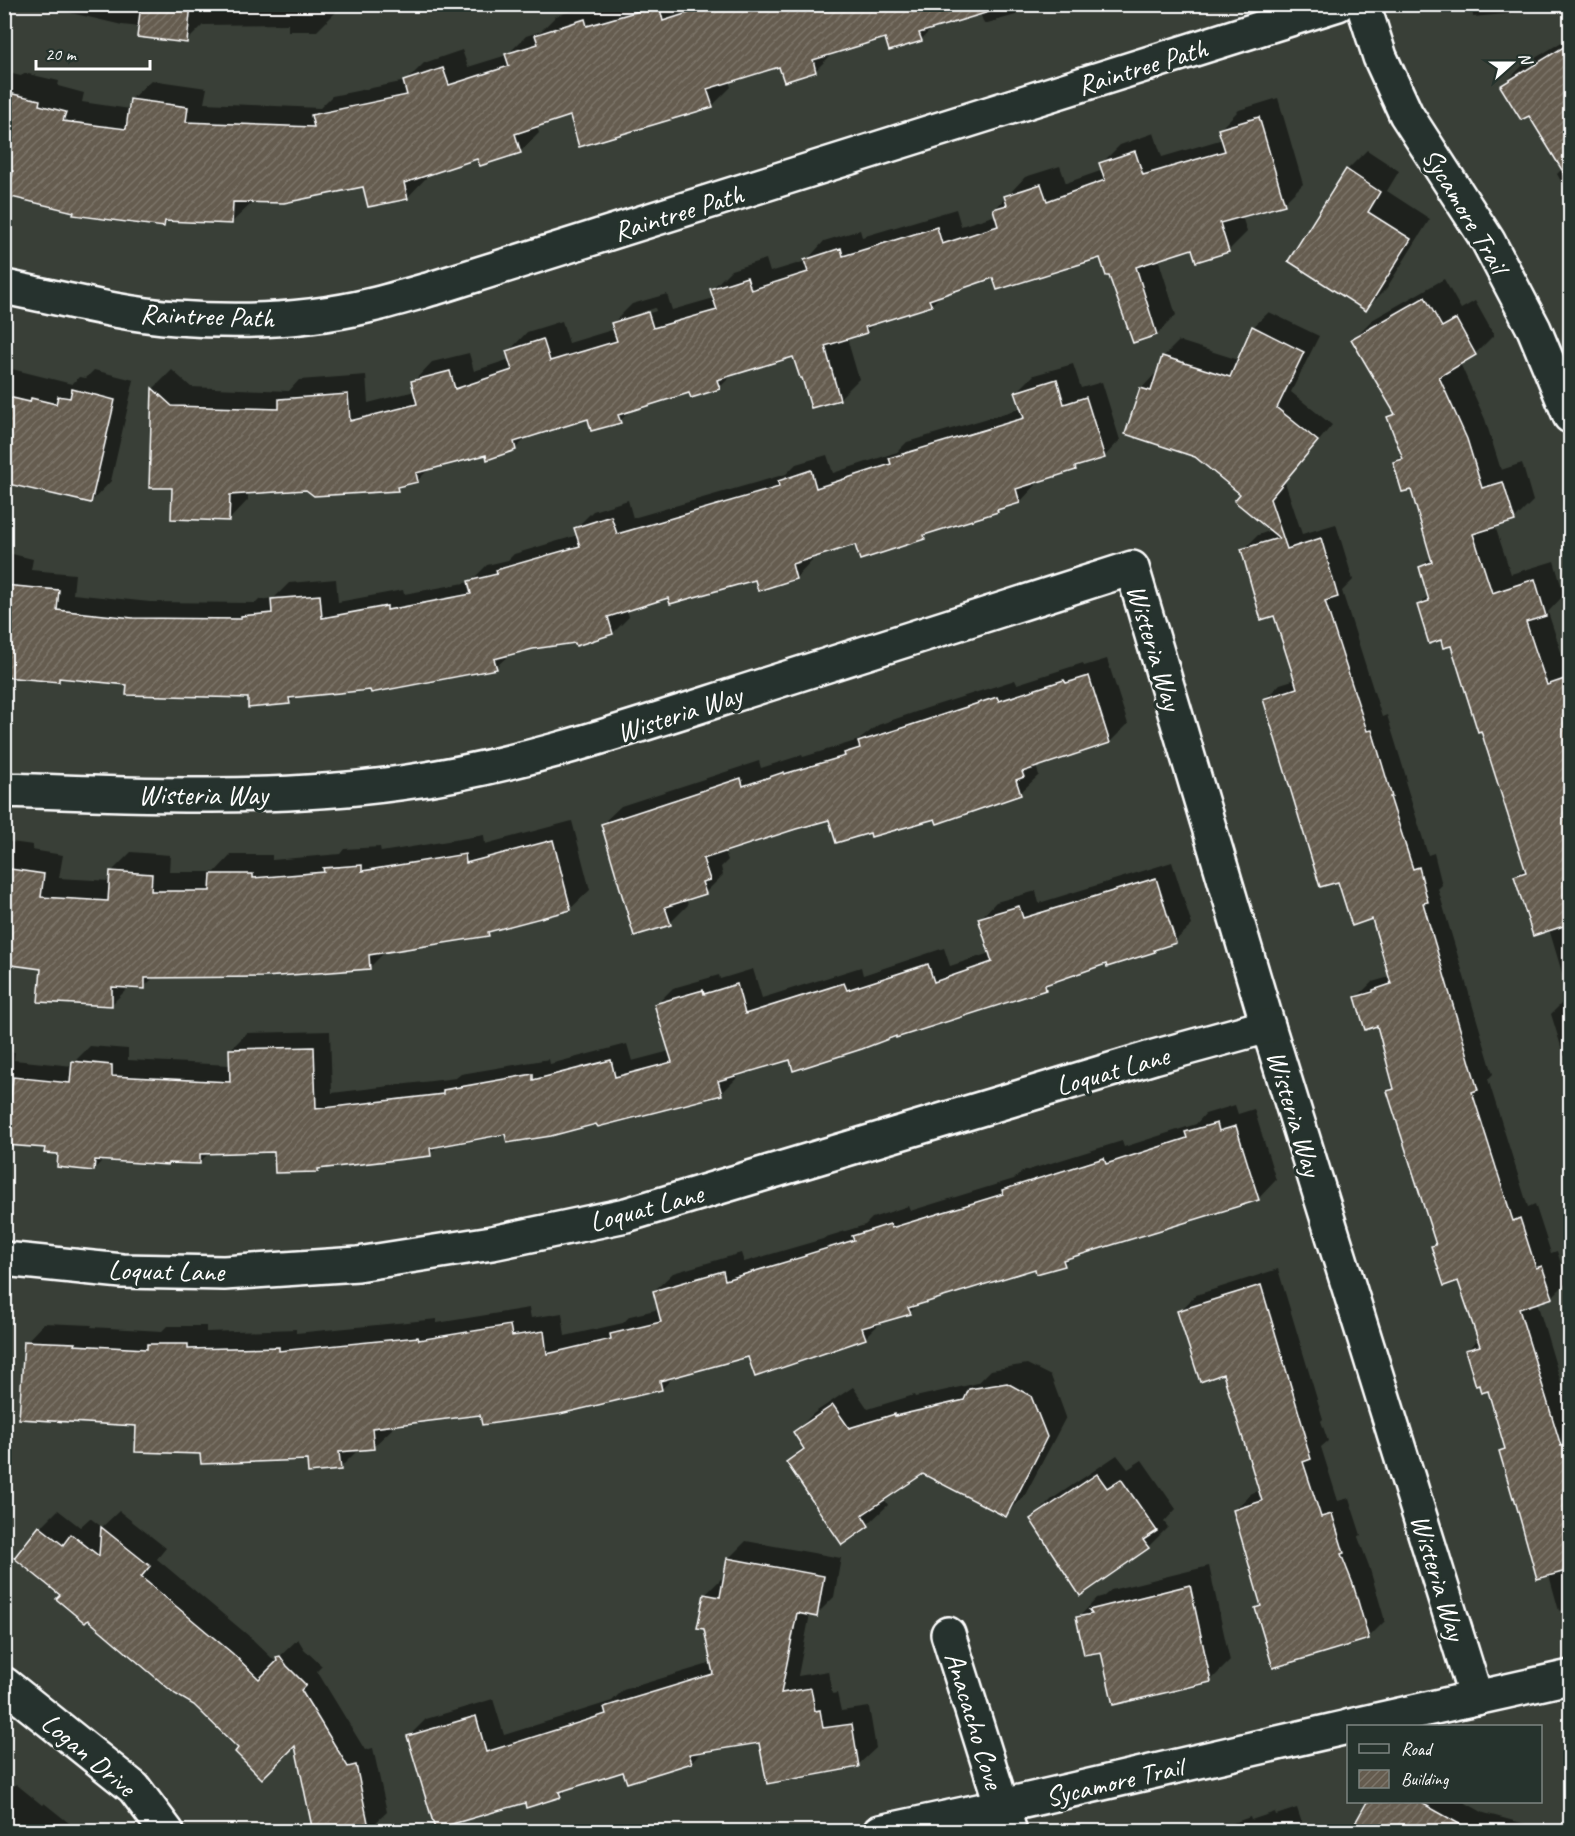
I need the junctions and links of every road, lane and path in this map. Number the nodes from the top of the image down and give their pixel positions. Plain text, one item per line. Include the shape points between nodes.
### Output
1 (1338, 4) edge
2 (1363, 4) edge
3 (4, 287) edge
4 (1570, 416) edge
5 (4, 790) edge
6 (1268, 1026) junction
7 (4, 1259) edge
8 (948, 1634) dead end
9 (1570, 1677) edge
10 (4, 1684) edge
11 (1476, 1698) junction
12 (1358, 1725) edge
13 (1347, 1728) edge
14 (1006, 1819) edge
15 (167, 1832) edge
16 (880, 1832) edge

1 - 3 street, Raintree Path via 445,285 370,305 305,316 175,318 109,310
2 - 4 street, Sycamore Trail via 1380,57 1406,114 1488,241 1534,329
5 - 6 street, Wisteria Way via 264,795 398,783 465,772 590,741 1132,568
6 - 7 street, Loquat Lane via 626,1215 492,1244 358,1264 224,1273 122,1271
6 - 11 street, Wisteria Way
8 - 14 street, Anacacho Cove
9 - 11 street, Sycamore Trail
10 - 15 street, Logan Drive via 135,1788
11 - 12 street, Sycamore Trail
13 - 14 street, Sycamore Trail
14 - 16 street, Sycamore Trail

